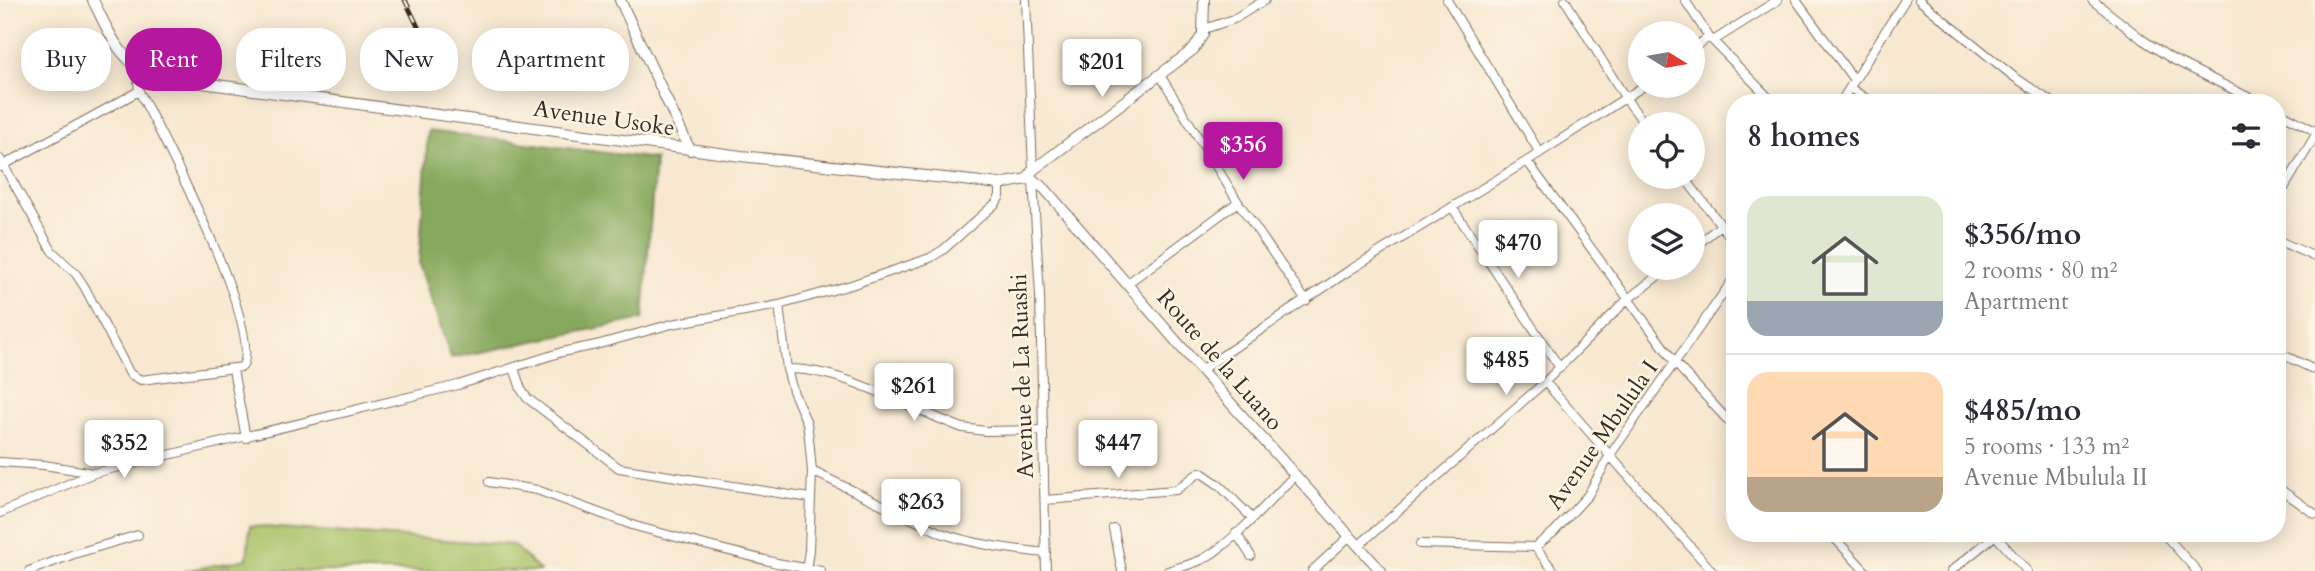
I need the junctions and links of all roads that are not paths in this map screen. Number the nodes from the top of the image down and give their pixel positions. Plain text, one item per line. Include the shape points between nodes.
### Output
1 (93, 0) edge
2 (620, 0) edge
3 (1026, 0) edge
4 (1204, 0) edge
5 (1265, 0) edge
6 (1447, 0) edge
7 (1565, 0) edge
8 (1685, 0) edge
9 (1778, 0) edge
10 (1796, 0) edge
11 (1905, 0) edge
12 (1919, 0) edge
13 (2092, 0) edge
14 (1204, 29) junction
15 (1711, 39) junction
16 (1705, 42) edge
17 (125, 56) edge
18 (1160, 75) junction
19 (1852, 84) junction
20 (222, 86) edge
21 (137, 91) edge
22 (139, 91) edge
23 (1765, 94) edge
24 (1846, 94) edge
25 (1863, 94) edge
26 (2040, 94) edge
27 (2242, 94) edge
28 (1626, 99) junction
29 (1636, 112) edge
30 (2286, 116) edge
31 (2315, 133) edge
32 (690, 150) junction
33 (1540, 153) junction
34 (1527, 161) junction
35 (1, 163) edge
36 (1031, 176) junction
37 (1000, 184) junction
38 (2286, 184) edge
39 (1693, 189) edge
40 (1238, 202) junction
41 (1452, 207) junction
42 (1720, 226) junction
43 (1726, 233) edge
44 (1705, 238) edge
45 (2286, 244) edge
46 (2315, 257) edge
47 (1653, 280) edge
48 (1128, 283) junction
49 (1726, 292) edge
50 (1628, 299) junction
51 (1306, 301) junction
52 (779, 305) junction
53 (2286, 356) edge
54 (1676, 364) junction
55 (514, 368) junction
56 (1560, 368) junction
57 (787, 369) junction
58 (233, 370) junction
59 (1201, 370) junction
60 (2315, 370) edge
61 (1545, 382) junction
62 (1726, 417) edge
63 (1043, 430) junction
64 (246, 438) junction
65 (1610, 455) junction
66 (0, 462) edge
67 (812, 471) junction
68 (94, 473) junction
69 (1295, 475) junction
70 (489, 482) dead end
71 (2286, 493) edge
72 (810, 498) junction
73 (1045, 500) junction
74 (0, 513) edge
75 (2315, 514) edge
76 (1252, 518) junction
77 (1114, 529) dead end
78 (1236, 533) junction
79 (138, 535) dead end
80 (1350, 536) junction
81 (1838, 542) edge
82 (1985, 542) edge
83 (2002, 542) edge
84 (2171, 542) edge
85 (1420, 544) dead end
86 (1358, 546) junction
87 (1535, 547) junction
88 (1046, 553) junction
89 (1251, 556) dead end
90 (806, 570) edge
91 (29, 571) edge
92 (821, 571) edge
93 (1046, 571) edge
94 (1122, 571) edge
95 (1168, 571) edge
96 (1312, 571) edge
97 (1381, 571) edge
98 (1554, 571) edge
99 (1712, 571) edge
100 (1865, 571) edge
101 (1951, 571) edge
102 (2026, 571) edge
103 (2197, 571) edge

1 - 17 street
2 - 32 street
3 - 36 street, Avenue de La Ruashi
4 - 14 street
5 - 14 street via 1234,19
6 - 33 street
7 - 28 street
8 - 15 street
9 - 15 street
10 - 19 street
11 - 19 street
12 - 26 street
13 - 27 street via 2172,59
14 - 18 street via 1194,49
15 - 16 street
15 - 23 street
18 - 36 street
18 - 40 street
19 - 24 street
19 - 25 street
20 - 32 street, Avenue Usoke
21 - 35 street
22 - 58 street via 221,262 246,350 244,366
28 - 29 street
28 - 33 street
30 - 31 street
31 - 38 street
32 - 37 street, Avenue Usoke
33 - 34 street
34 - 41 street
34 - 50 street
35 - 58 street via 51,251 84,286 130,374 141,380
36 - 37 street, Avenue Usoke
36 - 48 street, Route de la Luano
36 - 63 street, Avenue de La Ruashi
37 - 52 street via 996,204 930,258
39 - 42 street
40 - 48 street
40 - 51 street
41 - 51 street
41 - 56 street
42 - 43 street
42 - 44 street
45 - 46 street
47 - 50 street
48 - 59 street, Route de la Luano
49 - 54 street, Avenue Mbulula I
50 - 54 street
50 - 56 street
51 - 59 street
52 - 55 street via 672,324
52 - 57 street
53 - 60 street
54 - 62 street
54 - 65 street, Avenue Mbulula I
55 - 64 street
55 - 72 street via 527,398 620,468
56 - 61 street
57 - 63 street via 807,368 832,375 963,428
57 - 67 street via 807,423
58 - 64 street
59 - 69 street, Route de la Luano
61 - 65 street
61 - 86 street
63 - 73 street, Avenue de La Ruashi
64 - 68 street
65 - 87 street, Avenue Mbulula I via 1578,508
65 - 99 street
66 - 68 street
67 - 72 street
67 - 88 street via 962,540
68 - 74 street
69 - 76 street
69 - 80 street, Route de la Luano
70 - 90 street via 537,490 635,526
71 - 75 street
72 - 90 street
73 - 76 street via 1176,490 1200,472
73 - 88 street, Avenue de La Ruashi
76 - 78 street
77 - 94 street
78 - 89 street
78 - 95 street via 1204,559
79 - 91 street
80 - 86 street, Route de la Luano
80 - 96 street
81 - 100 street
82 - 101 street
83 - 102 street
84 - 103 street
85 - 87 street
86 - 97 street, Route de la Luano
87 - 98 street
88 - 93 street, Avenue de La Ruashi
90 - 92 street

